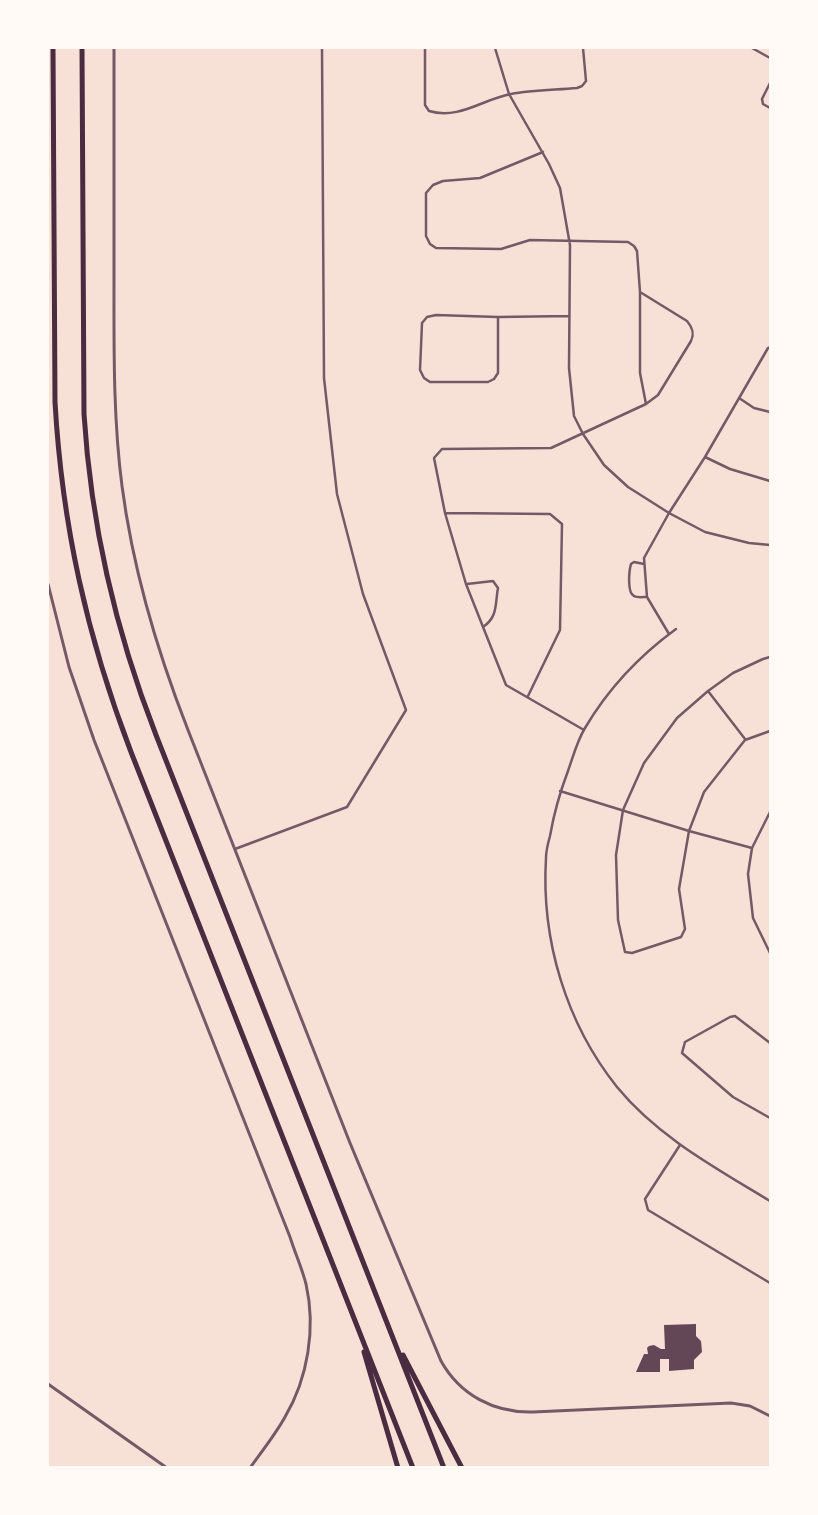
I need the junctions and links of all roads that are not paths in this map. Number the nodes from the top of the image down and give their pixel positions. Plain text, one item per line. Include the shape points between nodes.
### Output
1 (53, 48) edge
2 (82, 48) edge
3 (114, 48) edge
4 (322, 48) edge
5 (425, 48) edge
6 (495, 48) edge
7 (583, 48) edge
8 (752, 48) edge
9 (770, 58) edge
10 (770, 83) edge
11 (509, 94) junction
12 (770, 108) edge
13 (543, 152) junction
14 (570, 242) junction
15 (640, 292) junction
16 (569, 316) junction
17 (498, 317) junction
18 (770, 348) edge
19 (739, 398) junction
20 (646, 404) junction
21 (770, 412) edge
22 (583, 434) junction
23 (705, 457) junction
24 (770, 482) edge
25 (445, 513) junction
26 (669, 513) junction
27 (770, 545) edge
28 (644, 564) junction
29 (48, 584) edge
30 (466, 584) junction
31 (647, 597) junction
32 (483, 627) junction
33 (676, 629) dead end
34 (669, 634) junction
35 (770, 657) edge
36 (708, 691) junction
37 (528, 696) junction
38 (584, 730) junction
39 (770, 731) edge
40 (745, 740) junction
41 (560, 791) junction
42 (623, 810) junction
43 (770, 812) edge
44 (688, 831) junction
45 (752, 848) junction
46 (235, 849) junction
47 (770, 953) edge
48 (770, 1042) edge
49 (770, 1118) edge
50 (680, 1145) junction
51 (770, 1201) edge
52 (770, 1283) edge
53 (357, 1325) junction
54 (388, 1326) junction
55 (48, 1384) edge
56 (770, 1416) edge
57 (167, 1468) edge
58 (250, 1468) edge
59 (398, 1468) edge
60 (413, 1468) edge
61 (444, 1468) edge
62 (462, 1468) edge

1 - 53 highway via 55,402 66,514 84,604 101,668 128,744
2 - 54 highway via 83,399 93,508 108,583 144,704
3 - 46 street via 115,393 126,511 144,598 164,666
4 - 46 street via 324,378 337,494 363,594 406,710 347,807
5 - 11 street via 425,105 429,111 463,111
6 - 11 street
7 - 11 street via 586,81 582,86
8 - 9 street
10 - 12 street via 762,98 763,104
11 - 13 street
13 - 14 street via 560,188
13 - 14 street via 480,178 433,185 426,193 426,236 436,248 502,249 530,240
14 - 15 street via 628,242 634,246
14 - 16 street
15 - 20 street via 640,373
15 - 20 street via 687,321 693,336 658,395
16 - 17 street
16 - 22 street via 569,368 574,416
17 - 17 street via 498,373 494,379 488,382 430,382 424,378 420,370 422,323 427,317 436,314
18 - 19 street
19 - 21 street via 754,408
19 - 23 street
20 - 22 street
22 - 25 street via 550,448 442,449 434,458
22 - 26 street via 604,465 628,488
23 - 24 street
23 - 26 street
25 - 30 street
25 - 37 street via 550,514 562,524 560,630
26 - 27 street via 705,532
26 - 28 street via 644,558
28 - 31 street
28 - 31 street via 631,564 630,590 635,597
29 - 58 street via 66,656 91,731 306,1284 310,1327 302,1378 286,1416
30 - 32 street
30 - 32 street via 493,581 498,588 494,613
31 - 34 street
32 - 37 street via 506,685
33 - 34 street
34 - 38 street via 623,675
35 - 36 street via 733,673
36 - 40 street
36 - 42 street via 677,718 644,763
37 - 38 street
38 - 41 street
39 - 40 street
40 - 44 street via 704,792
41 - 42 street
41 - 50 street via 546,857 546,912 557,973 587,1043 617,1087 656,1127
42 - 44 street
42 - 44 street via 616,856 618,920 625,952 632,953 681,937 685,929 679,889
43 - 45 street
44 - 45 street
45 - 47 street via 748,874 753,918
46 - 56 street via 441,1361 457,1383 487,1404 516,1412 734,1403 750,1406
48 - 49 street via 735,1016 685,1042 682,1053 733,1097
50 - 51 street
50 - 52 street via 645,1199 648,1210
53 - 59 highway
53 - 60 highway
54 - 61 highway
54 - 62 highway
55 - 57 street

